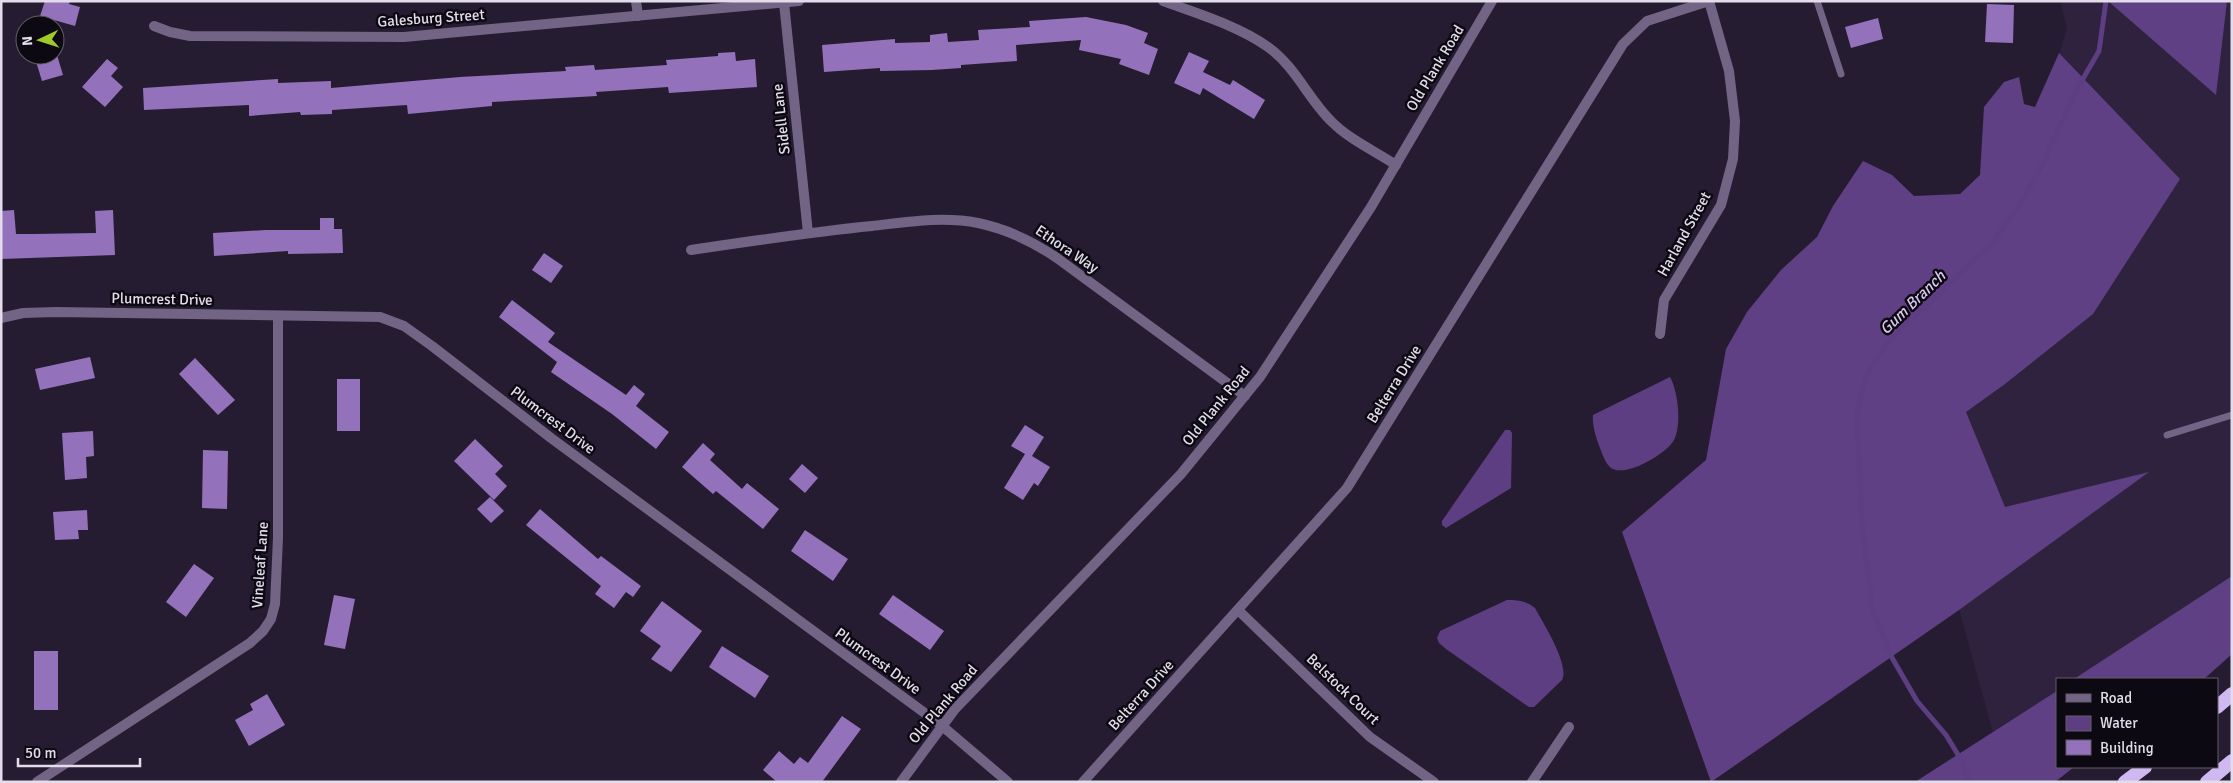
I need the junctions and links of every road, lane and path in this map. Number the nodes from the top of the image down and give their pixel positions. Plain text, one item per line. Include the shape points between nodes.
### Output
1 (636, 1) edge
2 (799, 1) edge
3 (1163, 1) edge
4 (1492, 1) edge
5 (1709, 1) edge
6 (1817, 1) edge
7 (784, 3) junction
8 (638, 16) junction
9 (154, 26) dead end
10 (1841, 74) dead end
11 (1396, 165) junction
12 (808, 232) junction
13 (691, 250) dead end
14 (278, 317) junction
15 (1, 318) edge
16 (1660, 334) dead end
17 (1245, 396) junction
18 (2232, 415) edge
19 (2167, 435) dead end
20 (1238, 610) junction
21 (2232, 694) edge
22 (2218, 706) edge
23 (941, 725) junction
24 (1569, 727) dead end
25 (2232, 761) edge
26 (2144, 768) edge
27 (37, 782) edge
28 (901, 782) edge
29 (1008, 782) edge
30 (1083, 782) edge
31 (1434, 782) edge
32 (1532, 782) edge
33 (2125, 782) edge
34 (2207, 782) edge

1 - 8 street
2 - 7 street, Galesburg Street
3 - 11 street via 1230,27 1267,46 1290,67 1333,123
4 - 11 street, Old Plank Road
5 - 16 street, Harland Street via 1729,71 1735,121 1733,159 1721,205 1664,300
5 - 20 street, Belterra Drive via 1648,21 1623,44 1347,488
6 - 10 lane
7 - 8 street, Galesburg Street
7 - 12 street, Sidell Lane
8 - 9 street, Galesburg Street via 404,37 190,36
11 - 17 street, Old Plank Road via 1327,276
12 - 13 street, Ethora Way
12 - 17 street, Ethora Way via 940,220 976,223 1011,232 1057,258
14 - 15 street, Plumcrest Drive via 56,312 23,313
14 - 23 street, Plumcrest Drive via 380,317 404,326
14 - 27 street, Vineleaf Lane via 278,538 275,604 271,619 250,644
17 - 23 street, Old Plank Road via 1180,474
18 - 19 lane
20 - 30 street, Belterra Drive
20 - 31 street, Belstock Court via 1370,737
21 - 22 highway
23 - 28 street, Old Plank Road
23 - 29 street, Plumcrest Drive
24 - 32 street
25 - 34 highway
26 - 33 highway

